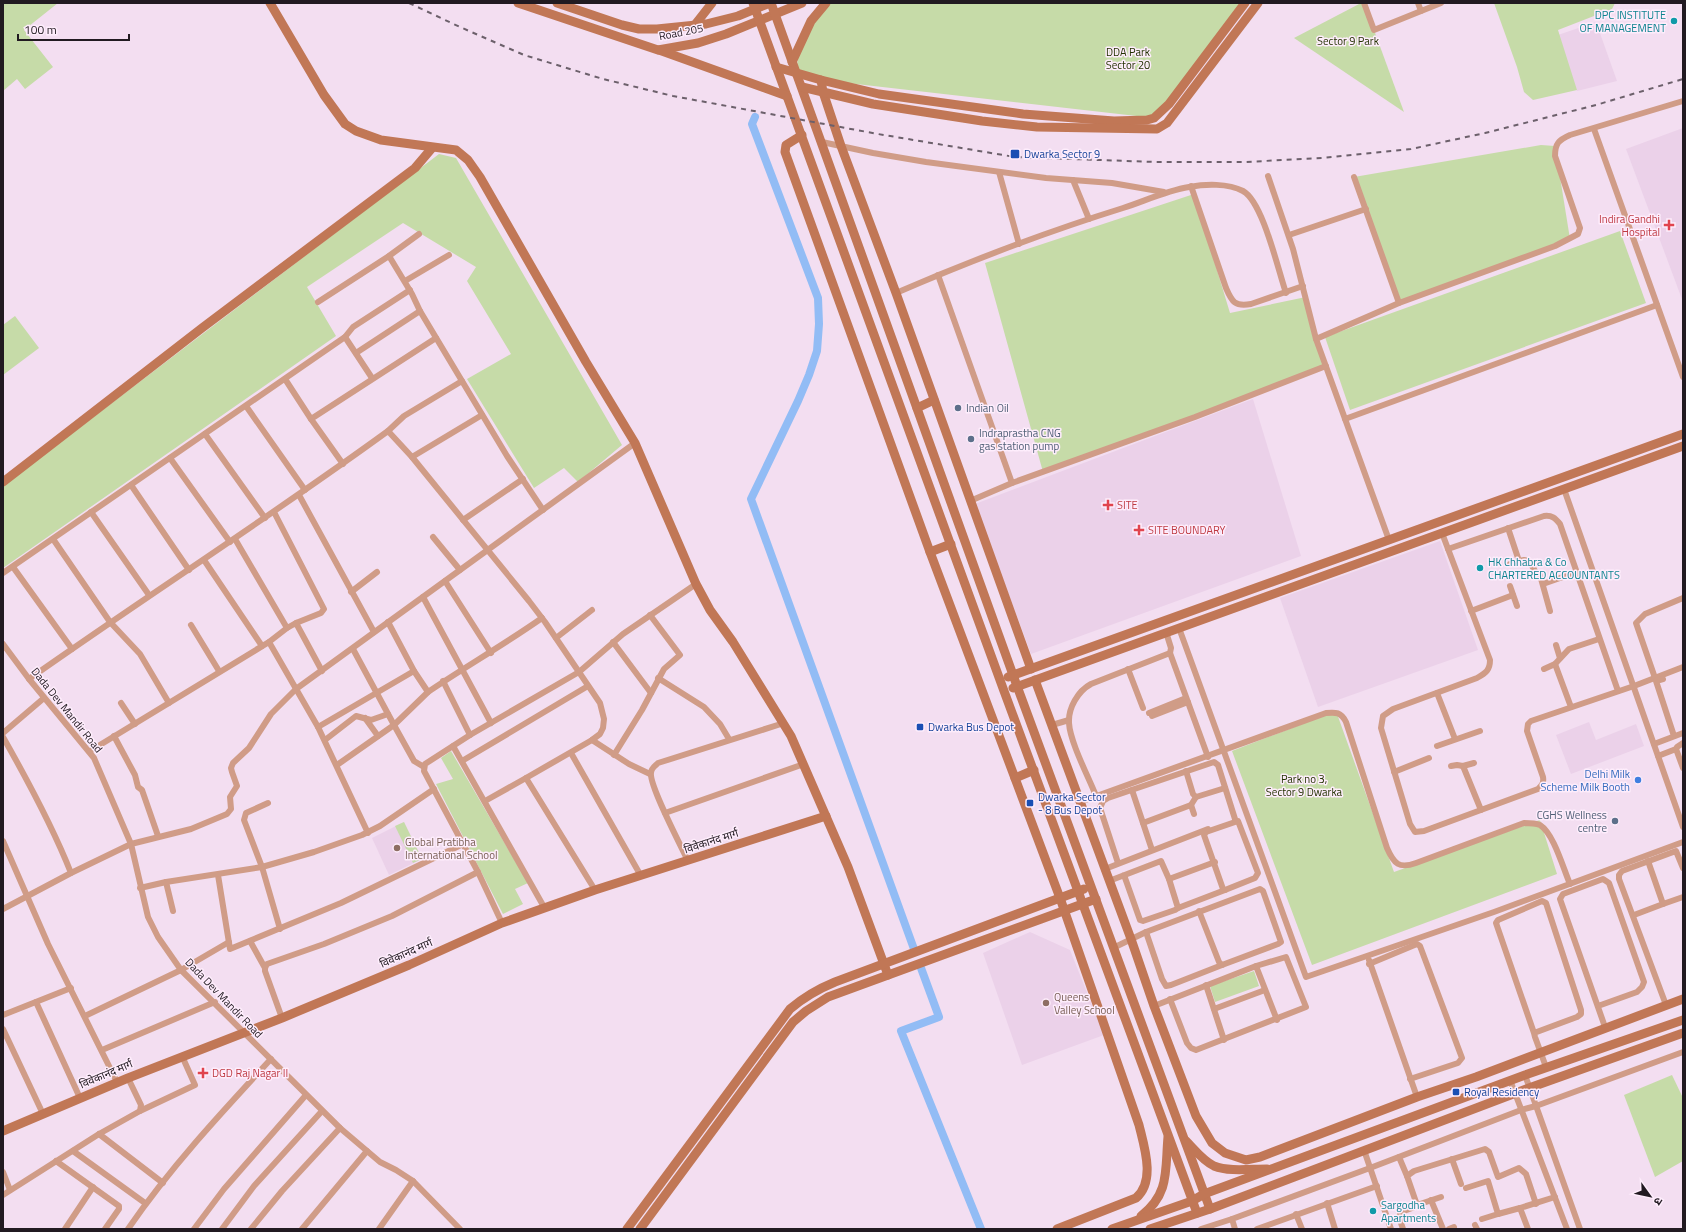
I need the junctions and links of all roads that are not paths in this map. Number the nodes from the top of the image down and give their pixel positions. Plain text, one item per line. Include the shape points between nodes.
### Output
1 (270, 3) edge
2 (518, 3) edge
3 (556, 3) edge
4 (712, 3) edge
5 (770, 3) edge
6 (802, 3) edge
7 (826, 3) edge
8 (1245, 3) edge
9 (1258, 3) edge
10 (1364, 3) edge
11 (1418, 3) edge
12 (1441, 3) edge
13 (754, 6) edge
14 (1421, 11) junction
15 (775, 14) junction
16 (759, 21) junction
17 (694, 26) junction
18 (658, 50) junction
19 (792, 62) junction
20 (776, 67) junction
21 (796, 72) junction
22 (821, 80) junction
23 (802, 87) junction
24 (823, 92) junction
25 (787, 96) junction
26 (1683, 101) edge
27 (1594, 129) junction
28 (802, 135) junction
29 (822, 142) junction
30 (842, 146) junction
31 (432, 148) junction
32 (999, 172) junction
33 (1268, 176) dead end
34 (1354, 177) dead end
35 (1073, 180) junction
36 (1191, 186) junction
37 (1164, 192) junction
38 (1366, 209) junction
39 (1089, 219) junction
40 (419, 234) dead end
41 (1289, 235) junction
42 (1019, 244) junction
43 (449, 255) dead end
44 (390, 256) junction
45 (938, 275) junction
46 (405, 281) junction
47 (1303, 286) junction
48 (410, 290) junction
49 (896, 293) junction
50 (1286, 293) junction
51 (318, 302) dead end
52 (1399, 303) junction
53 (1657, 306) junction
54 (420, 311) junction
55 (345, 337) junction
56 (436, 338) junction
57 (1316, 338) junction
58 (356, 353) junction
59 (1326, 366) junction
60 (1683, 377) edge
61 (372, 378) junction
62 (285, 379) junction
63 (462, 381) junction
64 (934, 400) junction
65 (246, 406) junction
66 (917, 408) junction
67 (482, 415) junction
68 (311, 419) junction
69 (1345, 419) junction
70 (388, 431) junction
71 (205, 434) junction
72 (1683, 434) edge
73 (635, 443) junction
74 (1683, 446) edge
75 (412, 457) junction
76 (170, 458) junction
77 (343, 464) junction
78 (523, 479) junction
79 (3, 482) edge
80 (1012, 483) junction
81 (131, 485) junction
82 (1564, 489) junction
83 (305, 490) junction
84 (299, 495) junction
85 (970, 501) junction
86 (543, 510) junction
87 (91, 512) junction
88 (274, 512) junction
89 (265, 518) junction
90 (463, 520) junction
91 (1508, 528) junction
92 (1442, 533) junction
93 (434, 537) dead end
94 (53, 539) junction
95 (232, 540) junction
96 (1389, 540) junction
97 (951, 544) junction
98 (1448, 549) junction
99 (488, 550) junction
100 (930, 552) junction
101 (204, 560) junction
102 (1519, 561) junction
103 (1510, 564) dead end
104 (12, 566) junction
105 (189, 570) junction
106 (460, 570) junction
107 (377, 572) dead end
108 (1576, 572) junction
109 (3, 573) edge
110 (445, 581) junction
111 (696, 584) junction
112 (1543, 584) junction
113 (1510, 586) dead end
114 (351, 592) junction
115 (149, 595) junction
116 (1514, 595) junction
117 (423, 597) junction
118 (1683, 598) edge
119 (1517, 606) dead end
120 (592, 610) dead end
121 (1471, 611) junction
122 (1550, 611) dead end
123 (650, 615) junction
124 (542, 618) junction
125 (110, 622) junction
126 (388, 622) junction
127 (296, 623) junction
128 (191, 625) dead end
129 (287, 628) junction
130 (1179, 628) junction
131 (374, 632) junction
132 (1166, 632) junction
133 (556, 638) junction
134 (1599, 639) junction
135 (269, 642) junction
136 (613, 642) junction
137 (3, 644) edge
138 (1556, 645) dead end
139 (262, 646) junction
140 (72, 649) junction
141 (353, 649) junction
142 (491, 653) junction
143 (1170, 653) junction
144 (1560, 658) junction
145 (1555, 664) junction
146 (1683, 667) edge
147 (1031, 669) junction
148 (1128, 669) junction
149 (1544, 669) dead end
150 (219, 671) junction
151 (322, 671) junction
152 (414, 671) junction
153 (462, 671) junction
154 (1683, 671) edge
155 (579, 672) junction
156 (1013, 675) junction
157 (658, 678) junction
158 (1655, 678) junction
159 (29, 679) junction
160 (1001, 680) junction
161 (1035, 680) junction
162 (443, 681) junction
163 (588, 686) junction
164 (1017, 686) junction
165 (1634, 686) junction
166 (296, 689) junction
167 (1004, 691) junction
168 (1618, 691) junction
169 (428, 692) junction
170 (375, 693) junction
171 (651, 693) junction
172 (1438, 693) junction
173 (44, 698) junction
174 (1187, 700) junction
175 (122, 703) dead end
176 (169, 703) junction
177 (1571, 707) junction
178 (1143, 708) dead end
179 (388, 714) junction
180 (1150, 715) dead end
181 (365, 718) junction
182 (1069, 720) junction
183 (784, 723) junction
184 (135, 724) junction
185 (491, 724) junction
186 (1052, 725) junction
187 (318, 726) junction
188 (394, 726) junction
189 (1480, 730) dead end
190 (3, 733) edge
191 (1683, 733) edge
192 (114, 736) junction
193 (378, 736) junction
194 (470, 736) junction
195 (1674, 736) junction
196 (3, 737) edge
197 (729, 739) junction
198 (1455, 739) junction
199 (325, 740) junction
200 (592, 740) junction
201 (1683, 743) edge
202 (1654, 744) junction
203 (454, 746) junction
204 (1437, 746) dead end
205 (1676, 749) junction
206 (90, 751) junction
207 (1224, 751) junction
208 (571, 753) junction
209 (614, 755) junction
210 (1658, 756) junction
211 (1208, 757) junction
212 (1428, 758) dead end
213 (462, 761) junction
214 (1474, 763) dead end
215 (804, 764) junction
216 (337, 765) junction
217 (1451, 766) dead end
218 (1463, 766) junction
219 (424, 767) junction
220 (1683, 768) edge
221 (1034, 770) junction
222 (1186, 771) junction
223 (1394, 772) junction
224 (650, 774) junction
225 (526, 778) junction
226 (1014, 778) junction
227 (1225, 788) junction
228 (434, 789) junction
229 (1132, 790) junction
230 (1096, 796) junction
231 (1196, 797) junction
232 (485, 801) junction
233 (1080, 802) junction
234 (268, 803) dead end
235 (1191, 805) junction
236 (1481, 810) junction
237 (665, 813) junction
238 (1194, 814) dead end
239 (1247, 815) junction
240 (826, 816) junction
241 (1235, 819) junction
242 (1143, 824) junction
243 (1683, 827) edge
244 (368, 833) junction
245 (158, 836) junction
246 (3, 841) edge
247 (1683, 842) edge
248 (131, 844) junction
249 (463, 844) junction
250 (1683, 848) edge
251 (1152, 850) junction
252 (1676, 851) junction
253 (688, 861) junction
254 (1648, 861) junction
255 (1215, 862) junction
256 (1118, 863) junction
257 (262, 867) junction
258 (1683, 868) edge
259 (1105, 869) junction
260 (478, 872) junction
261 (71, 873) junction
262 (218, 874) junction
263 (1124, 875) junction
264 (641, 876) junction
265 (1169, 879) junction
266 (1109, 880) junction
267 (166, 882) junction
268 (1570, 884) junction
269 (1091, 886) junction
270 (1273, 887) junction
271 (140, 888) junction
272 (595, 890) junction
273 (1225, 890) junction
274 (1079, 891) junction
275 (1263, 891) junction
276 (27, 896) junction
277 (1683, 897) edge
278 (1060, 898) junction
279 (1096, 899) junction
280 (1522, 901) junction
281 (1082, 904) junction
282 (1663, 904) junction
283 (544, 907) junction
284 (1178, 908) junction
285 (1524, 908) junction
286 (3, 909) edge
287 (173, 911) dead end
288 (1064, 911) junction
289 (1199, 912) junction
290 (1634, 916) junction
291 (502, 923) junction
292 (280, 929) junction
293 (1146, 932) junction
294 (1131, 939) junction
295 (250, 941) junction
296 (229, 942) junction
297 (1113, 948) junction
298 (1368, 957) junction
299 (885, 964) junction
300 (1369, 964) junction
301 (1222, 965) junction
302 (1256, 966) junction
303 (265, 968) junction
304 (181, 970) junction
305 (888, 975) junction
306 (1206, 985) junction
307 (71, 988) junction
308 (1265, 990) junction
309 (1170, 999) junction
310 (1683, 999) edge
311 (36, 1002) junction
312 (215, 1002) junction
313 (1666, 1005) junction
314 (1154, 1006) junction
315 (1598, 1006) junction
316 (1214, 1009) junction
317 (3, 1015) edge
318 (85, 1016) junction
319 (282, 1018) junction
320 (1277, 1020) junction
321 (1683, 1020) edge
322 (1605, 1027) junction
323 (3, 1029) edge
324 (243, 1033) junction
325 (1534, 1033) junction
326 (1683, 1033) edge
327 (1224, 1040) junction
328 (102, 1050) junction
329 (1683, 1052) edge
330 (1541, 1053) junction
331 (182, 1056) junction
332 (271, 1059) junction
333 (1546, 1067) junction
334 (1525, 1075) junction
335 (128, 1078) junction
336 (1410, 1079) junction
337 (1510, 1080) junction
338 (118, 1082) junction
339 (1529, 1088) junction
340 (1515, 1094) junction
341 (306, 1095) junction
342 (1417, 1097) junction
343 (80, 1098) junction
344 (1536, 1106) junction
345 (1522, 1110) junction
346 (140, 1111) junction
347 (322, 1111) junction
348 (44, 1114) junction
349 (340, 1128) junction
350 (3, 1131) edge
351 (99, 1134) junction
352 (1168, 1134) junction
353 (1183, 1138) junction
354 (1364, 1150) junction
355 (73, 1151) junction
356 (367, 1151) junction
357 (1399, 1157) junction
358 (1452, 1159) junction
359 (56, 1161) junction
360 (1370, 1168) junction
361 (1272, 1169) junction
362 (3, 1172) edge
363 (1407, 1176) junction
364 (1498, 1177) junction
365 (413, 1181) junction
366 (1488, 1181) junction
367 (163, 1183) junction
368 (1377, 1186) junction
369 (93, 1187) junction
370 (10, 1190) junction
371 (1204, 1194) junction
372 (3, 1195) edge
373 (1441, 1197) dead end
374 (1555, 1197) junction
375 (1431, 1200) junction
376 (1192, 1201) junction
377 (146, 1203) junction
378 (1327, 1203) junction
379 (1536, 1204) junction
380 (1417, 1205) junction
381 (1520, 1208) junction
382 (1210, 1209) junction
383 (1197, 1213) junction
384 (1296, 1214) junction
385 (1498, 1214) junction
386 (1232, 1219) junction
387 (1482, 1219) dead end
388 (1134, 1221) junction
389 (64, 1229) edge
390 (105, 1229) edge
391 (128, 1229) edge
392 (194, 1229) edge
393 (222, 1229) edge
394 (250, 1229) edge
395 (302, 1229) edge
396 (379, 1229) edge
397 (460, 1229) edge
398 (627, 1229) edge
399 (640, 1229) edge
400 (1057, 1229) edge
401 (1112, 1229) edge
402 (1150, 1229) edge
403 (1201, 1229) edge
404 (1235, 1229) edge
405 (1257, 1229) edge
406 (1302, 1229) edge
407 (1335, 1229) edge
408 (1391, 1229) edge
409 (1403, 1229) edge
410 (1443, 1229) edge
411 (1528, 1229) edge
412 (1568, 1229) edge
413 (1580, 1229) edge

1 - 31 street via 324,95 345,124 381,140
2 - 18 street, Road 205
3 - 17 street, Road 205 via 639,29
4 - 17 street
5 - 13 street, Road 205
5 - 15 street
6 - 15 street, Road 205
7 - 19 street via 811,21
8 - 22 street via 1169,104 1154,118 1147,120 1114,121 1023,114 880,94
9 - 24 street via 1167,122 1157,129 1058,128 982,121 873,104
10 - 14 street via 1374,30
11 - 14 street
12 - 14 street
13 - 16 street
13 - 17 street, Road 205 via 738,16
15 - 16 street, Road 205
15 - 19 street
16 - 18 street, Road 205 via 698,43
16 - 20 street
18 - 25 street
19 - 21 street
20 - 21 street
20 - 25 street
21 - 22 street
21 - 23 street
22 - 24 street
23 - 24 street
23 - 29 street
24 - 30 street
25 - 28 street
26 - 27 street
27 - 52 street via 1570,135 1559,140 1555,146 1555,156 1580,228 1578,234 1555,246
27 - 53 street
28 - 97 street
28 - 100 street via 786,145 785,152
29 - 30 street
29 - 66 street
30 - 32 street via 926,162
30 - 49 street
31 - 73 street via 456,150 468,160 480,177
31 - 79 street via 415,168
32 - 35 street
32 - 42 street
33 - 41 street
34 - 38 street
35 - 37 street via 1112,183
35 - 39 street
36 - 37 street
36 - 50 street via 1228,186 1248,195 1261,219
36 - 50 street via 1226,288 1234,301 1243,306
37 - 39 street
38 - 41 street
38 - 52 street
39 - 42 street
40 - 44 street
41 - 47 street
42 - 45 street
43 - 46 street
44 - 46 street
44 - 51 street
45 - 49 street
45 - 80 street
46 - 48 street
47 - 50 street
47 - 57 street
48 - 54 street
48 - 55 street via 353,327
49 - 64 street
52 - 57 street
53 - 60 street
53 - 69 street
54 - 56 street
54 - 58 street
55 - 58 street
55 - 62 street
56 - 61 street
56 - 63 street
57 - 59 street
58 - 61 street
59 - 69 street
59 - 80 street via 1195,417
61 - 68 street
62 - 65 street
62 - 68 street
63 - 67 street
63 - 70 street via 404,416
64 - 66 street
64 - 85 street
65 - 71 street
65 - 83 street
66 - 156 street
67 - 75 street
67 - 78 street
68 - 77 street
69 - 96 street
70 - 75 street
70 - 77 street
71 - 76 street
71 - 89 street
72 - 96 street
73 - 86 street
73 - 111 street
74 - 82 street
75 - 90 street
76 - 81 street
76 - 95 street
77 - 83 street
78 - 86 street
78 - 90 street
80 - 85 street
81 - 87 street
81 - 105 street
82 - 92 street
82 - 165 street
83 - 84 street
84 - 88 street
84 - 114 street
85 - 147 street
86 - 99 street
87 - 94 street
87 - 115 street
88 - 89 street
88 - 127 street via 324,609 321,613
89 - 95 street
90 - 99 street
91 - 98 street
91 - 102 street
91 - 108 street via 1544,516 1556,518
92 - 98 street
92 - 130 street
93 - 106 street
94 - 104 street
94 - 125 street
95 - 101 street
95 - 129 street
96 - 147 street
97 - 100 street
97 - 160 street
98 - 121 street
99 - 106 street
99 - 124 street
100 - 226 street
101 - 105 street
101 - 139 street
102 - 103 street
102 - 112 street via 1529,561
104 - 109 street
104 - 140 street
105 - 115 street
106 - 110 street
107 - 114 street
108 - 112 street
108 - 134 street
110 - 117 street
110 - 142 street
111 - 123 street
111 - 183 street via 710,610
112 - 122 street
113 - 116 street
114 - 131 street
115 - 125 street
116 - 119 street
116 - 121 street
117 - 126 street
117 - 153 street
118 - 158 street via 1645,614 1636,623
120 - 133 street
121 - 172 street via 1490,660 1490,668 1477,678
123 - 136 street
123 - 157 street via 680,655
124 - 133 street
124 - 142 street
125 - 140 street
125 - 176 street via 140,654
126 - 131 street
126 - 152 street
127 - 129 street
127 - 151 street
128 - 150 street
129 - 135 street
130 - 132 street
130 - 207 street
131 - 141 street
132 - 143 street
132 - 161 street
133 - 155 street
134 - 144 street via 1569,649
134 - 168 street
135 - 139 street
135 - 166 street
136 - 155 street
136 - 171 street
137 - 159 street, Dada Dev Mandir Road
138 - 144 street
139 - 150 street
140 - 159 street
141 - 151 street
141 - 170 street
142 - 153 street
143 - 148 street
143 - 174 street
144 - 145 street
145 - 149 street
145 - 177 street
146 - 158 street
147 - 156 street
148 - 178 street
148 - 182 street via 1084,688 1077,697
150 - 176 street
151 - 166 street
152 - 169 street
152 - 170 street
153 - 162 street
153 - 185 street
154 - 195 street via 1656,681
155 - 163 street
155 - 185 street
156 - 160 street
156 - 164 street
157 - 171 street
157 - 197 street via 708,710
158 - 165 street
159 - 173 street, Dada Dev Mandir Road
160 - 167 street
161 - 164 street
161 - 186 street
162 - 169 street
162 - 194 street
163 - 200 street via 600,703 604,719 600,734
163 - 213 street
164 - 167 street
164 - 269 street
165 - 168 street
165 - 202 street
166 - 187 street
166 - 245 street via 270,714 249,748 233,763 231,768 237,786 230,797 230,811 191,829
167 - 221 street
168 - 177 street
169 - 188 street
170 - 179 street
170 - 187 street
171 - 209 street
172 - 198 street
172 - 223 street via 1393,709 1383,716 1381,728
173 - 190 street
173 - 206 street, Dada Dev Mandir Road
174 - 180 street
174 - 211 street
175 - 184 street
176 - 184 street
177 - 236 street via 1528,724 1527,731 1543,778 1541,786
179 - 181 street via 371,720
179 - 188 street
181 - 193 street
181 - 199 street via 356,716
182 - 186 street
182 - 230 street via 1070,731
183 - 197 street
183 - 215 street
184 - 192 street
185 - 194 street
186 - 233 street
187 - 199 street
188 - 193 street
188 - 219 street via 414,761
189 - 198 street
191 - 195 street
192 - 206 street
192 - 245 street via 138,787 142,790
193 - 216 street
194 - 203 street
195 - 202 street
196 - 261 street via 57,836
197 - 224 street via 658,763
198 - 204 street
199 - 216 street
200 - 208 street
200 - 209 street
201 - 205 street
202 - 210 street
203 - 213 street
203 - 219 street via 429,761
205 - 210 street
205 - 220 street
206 - 248 street, Dada Dev Mandir Road
207 - 211 street
207 - 239 street
207 - 268 street via 1326,713 1335,712 1342,715 1346,722 1387,848 1391,858 1398,865 1416,864 1524,823 1532,823 1539,824 1546,830
208 - 225 street
208 - 264 street
209 - 224 street
210 - 243 street
211 - 230 street
212 - 223 street
213 - 232 street
214 - 218 street
215 - 237 street
215 - 240 street
216 - 244 street
217 - 218 street
218 - 236 street
219 - 228 street
221 - 226 street
221 - 274 street
222 - 227 street via 1215,763 1218,765
222 - 229 street
222 - 231 street
223 - 236 street via 1410,824 1415,832
224 - 237 street
225 - 232 street
225 - 272 street
226 - 278 street
227 - 231 street
227 - 241 street
228 - 244 street
228 - 249 street
229 - 242 street
229 - 256 street via 1108,798 1103,801 1100,808
230 - 233 street
231 - 235 street
232 - 283 street
233 - 259 street
234 - 257 street via 248,812 244,817
235 - 238 street
235 - 242 street
237 - 253 street
239 - 241 street
239 - 270 street
240 - 253 street, विवेकानंद मार्ग
240 - 299 street
241 - 251 street
242 - 251 street
244 - 257 street
245 - 248 street
246 - 276 street
247 - 268 street
248 - 261 street
248 - 271 street, Dada Dev Mandir Road
249 - 260 street
249 - 292 street via 341,903
250 - 252 street
251 - 256 street
252 - 254 street
252 - 258 street
253 - 264 street, विवेकानंद मार्ग
254 - 282 street
254 - 290 street via 1622,871 1619,875
255 - 265 street
255 - 273 street
255 - 273 street via 1205,833 1240,822 1258,874 1256,878
256 - 259 street
257 - 262 street
257 - 292 street
259 - 266 street
260 - 291 street
260 - 303 street via 392,916 267,964
261 - 276 street
262 - 267 street
262 - 296 street
263 - 265 street via 1160,860
263 - 266 street
263 - 284 street via 1140,920
264 - 272 street, विवेकानंद मार्ग
265 - 284 street
266 - 294 street
267 - 271 street
267 - 287 street
268 - 280 street
269 - 274 street
269 - 279 street
270 - 275 street
270 - 298 street via 1306,977
271 - 304 street, Dada Dev Mandir Road via 148,917 158,937
272 - 283 street, विवेकानंद मार्ग
273 - 284 street
274 - 278 street
274 - 281 street
275 - 289 street via 1257,889
275 - 301 street via 1280,942
276 - 286 street
276 - 307 street
277 - 282 street
278 - 288 street
278 - 299 street
279 - 281 street
279 - 297 street
280 - 285 street
280 - 298 street
281 - 288 street
281 - 352 street
282 - 290 street
283 - 291 street, विवेकानंद मार्ग
285 - 325 street via 1496,923
285 - 325 street via 1542,901 1546,903 1581,1010 1577,1017
288 - 305 street
288 - 400 street via 1139,1125 1146,1173 1144,1189 1136,1198
289 - 293 street
289 - 301 street
290 - 313 street
291 - 319 street, विवेकानंद मार्ग via 409,966
292 - 295 street
293 - 294 street
293 - 301 street via 1165,985
294 - 297 street
294 - 314 street
295 - 296 street via 230,949
295 - 303 street
296 - 304 street
297 - 353 street
298 - 300 street
299 - 305 street
299 - 398 street via 815,991 790,1009
300 - 336 street
300 - 336 street via 1417,944 1420,946 1462,1058 1458,1063
302 - 306 street
302 - 308 street
302 - 320 street via 1284,956 1288,958 1292,967 1306,1007
303 - 319 street
304 - 312 street, Dada Dev Mandir Road
304 - 318 street
305 - 399 street via 828,997 793,1022
306 - 309 street
306 - 316 street
307 - 311 street
307 - 318 street
308 - 316 street
308 - 320 street
309 - 314 street
309 - 327 street via 1191,1048 1198,1050
310 - 313 street
311 - 317 street
311 - 343 street
312 - 324 street, Dada Dev Mandir Road
312 - 328 street
313 - 322 street
314 - 342 street via 1196,1116 1212,1142 1236,1158 1246,1160 1260,1157
315 - 315 street via 1560,899 1563,894 1603,879 1609,883 1644,982 1637,992
315 - 322 street
316 - 327 street
318 - 328 street
319 - 324 street, विवेकानंद मार्ग
320 - 327 street
321 - 333 street
322 - 330 street
323 - 348 street
324 - 331 street, विवेकानंद मार्ग
324 - 332 street, Dada Dev Mandir Road
325 - 330 street
326 - 339 street
328 - 338 street
329 - 344 street
330 - 333 street
330 - 342 street
331 - 335 street, विवेकानंद मार्ग
331 - 346 street via 195,1085
332 - 341 street, Dada Dev Mandir Road
332 - 367 street via 212,1123
333 - 334 street
334 - 337 street
334 - 339 street
335 - 338 street, विवेकानंद मार्ग
335 - 346 street via 141,1105
336 - 342 street
337 - 340 street
337 - 361 street
338 - 343 street, विवेकानंद मार्ग
339 - 340 street
339 - 344 street
340 - 345 street
340 - 354 street
341 - 347 street, Dada Dev Mandir Road
341 - 392 street via 224,1189
343 - 348 street, विवेकानंद मार्ग
344 - 345 street
344 - 413 street
345 - 357 street
345 - 374 street
346 - 351 street
347 - 349 street, Dada Dev Mandir Road
347 - 393 street via 254,1186
348 - 350 street, विवेकानंद मार्ग
349 - 356 street, Dada Dev Mandir Road
349 - 394 street
351 - 355 street
351 - 367 street
352 - 376 street
352 - 388 street via 1166,1178 1161,1194 1151,1208
353 - 361 street via 1201,1157 1214,1166 1230,1169
353 - 371 street
354 - 360 street
354 - 382 street
355 - 359 street
355 - 377 street
356 - 365 street, Dada Dev Mandir Road via 380,1162
356 - 395 street
357 - 360 street
357 - 363 street
358 - 363 street via 1414,1171
358 - 364 street via 1485,1149 1489,1152
358 - 366 street via 1464,1186
359 - 369 street
359 - 370 street
360 - 368 street
360 - 386 street
361 - 371 street
362 - 370 street
363 - 380 street
364 - 366 street
364 - 379 street via 1519,1168 1523,1170
365 - 396 street
365 - 397 street, Dada Dev Mandir Road
366 - 385 street
367 - 377 street
368 - 378 street
368 - 408 street
369 - 389 street
369 - 390 street via 119,1206
370 - 372 street
371 - 376 street
371 - 382 street
373 - 375 street
374 - 379 street
374 - 412 street
375 - 380 street
375 - 410 street
376 - 383 street
376 - 388 street
377 - 391 street
378 - 384 street
378 - 407 street
379 - 381 street
380 - 409 street via 1401,1212 1399,1217
381 - 385 street
381 - 411 street
382 - 383 street
383 - 402 street
384 - 405 street
384 - 406 street
385 - 387 street
386 - 403 street
386 - 404 street
388 - 401 street

